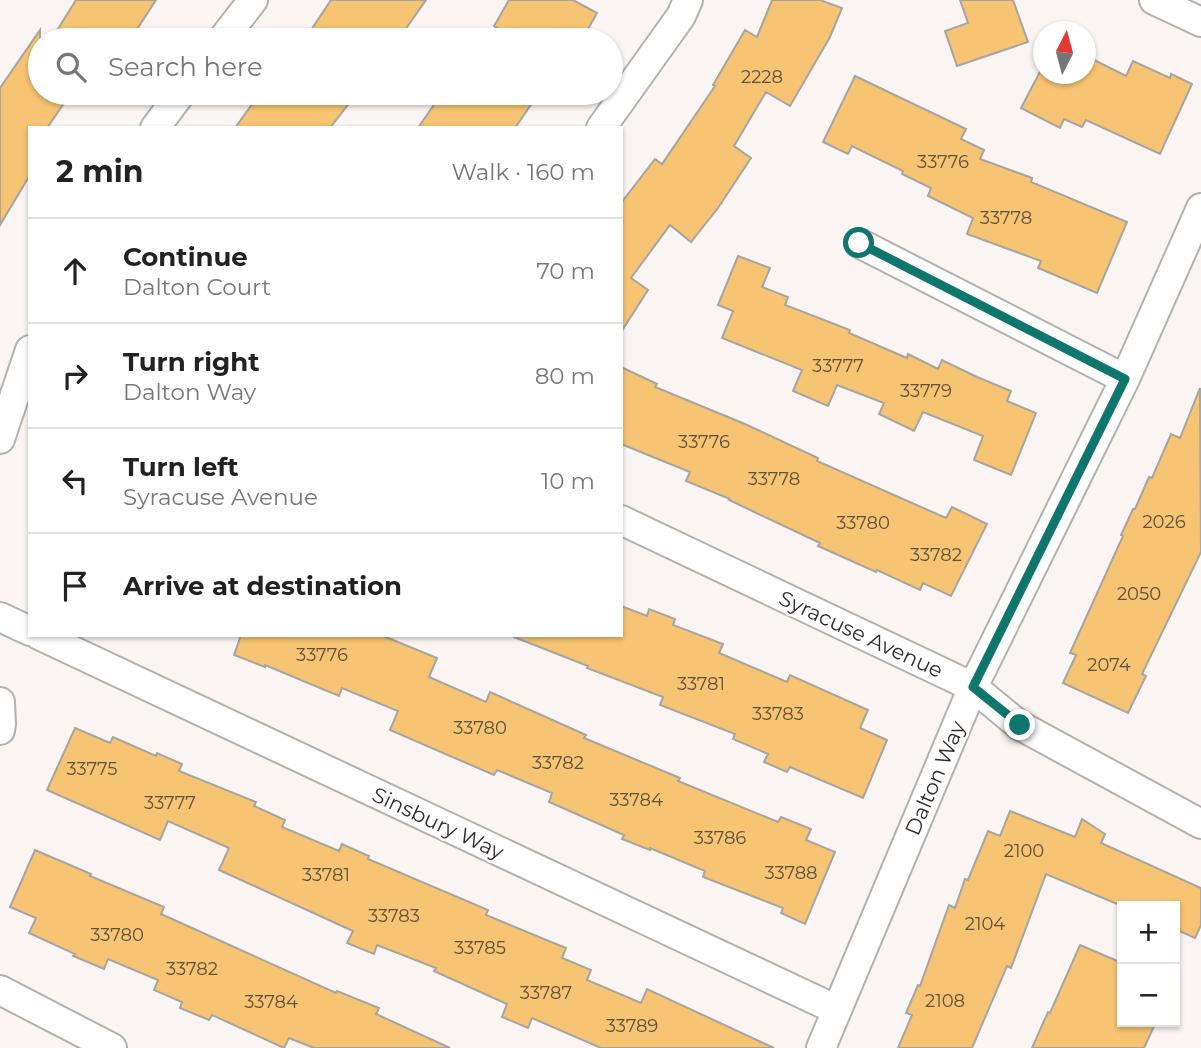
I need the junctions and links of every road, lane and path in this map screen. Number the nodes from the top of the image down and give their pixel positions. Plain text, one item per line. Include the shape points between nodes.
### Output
1 (253, 0) edge
2 (688, 0) edge
3 (1154, 0) edge
4 (1201, 22) edge
5 (231, 28) edge
6 (623, 97) edge
7 (172, 105) edge
8 (617, 105) edge
9 (156, 126) edge
10 (602, 126) edge
11 (1201, 208) edge
12 (859, 243) dead end
13 (28, 356) edge
14 (1125, 379) junction
15 (0, 439) edge
16 (623, 521) edge
17 (0, 617) edge
18 (28, 630) edge
19 (43, 637) edge
20 (973, 687) junction
21 (0, 702) edge
22 (0, 730) edge
23 (1201, 824) edge
24 (0, 990) edge
25 (837, 1010) junction
26 (112, 1048) edge
27 (821, 1048) edge

1 - 5 street
2 - 6 street
3 - 4 street
7 - 9 street
8 - 10 street
11 - 14 street, Dalton Way
12 - 14 street
13 - 15 street
14 - 20 street, Dalton Way
16 - 20 street, Syracuse Avenue
17 - 18 street
19 - 25 street, Sinsbury Way
20 - 23 street, Syracuse Avenue via 1020,725
20 - 25 street, Dalton Way
21 - 22 street
24 - 26 street
25 - 27 street, Dalton Way

